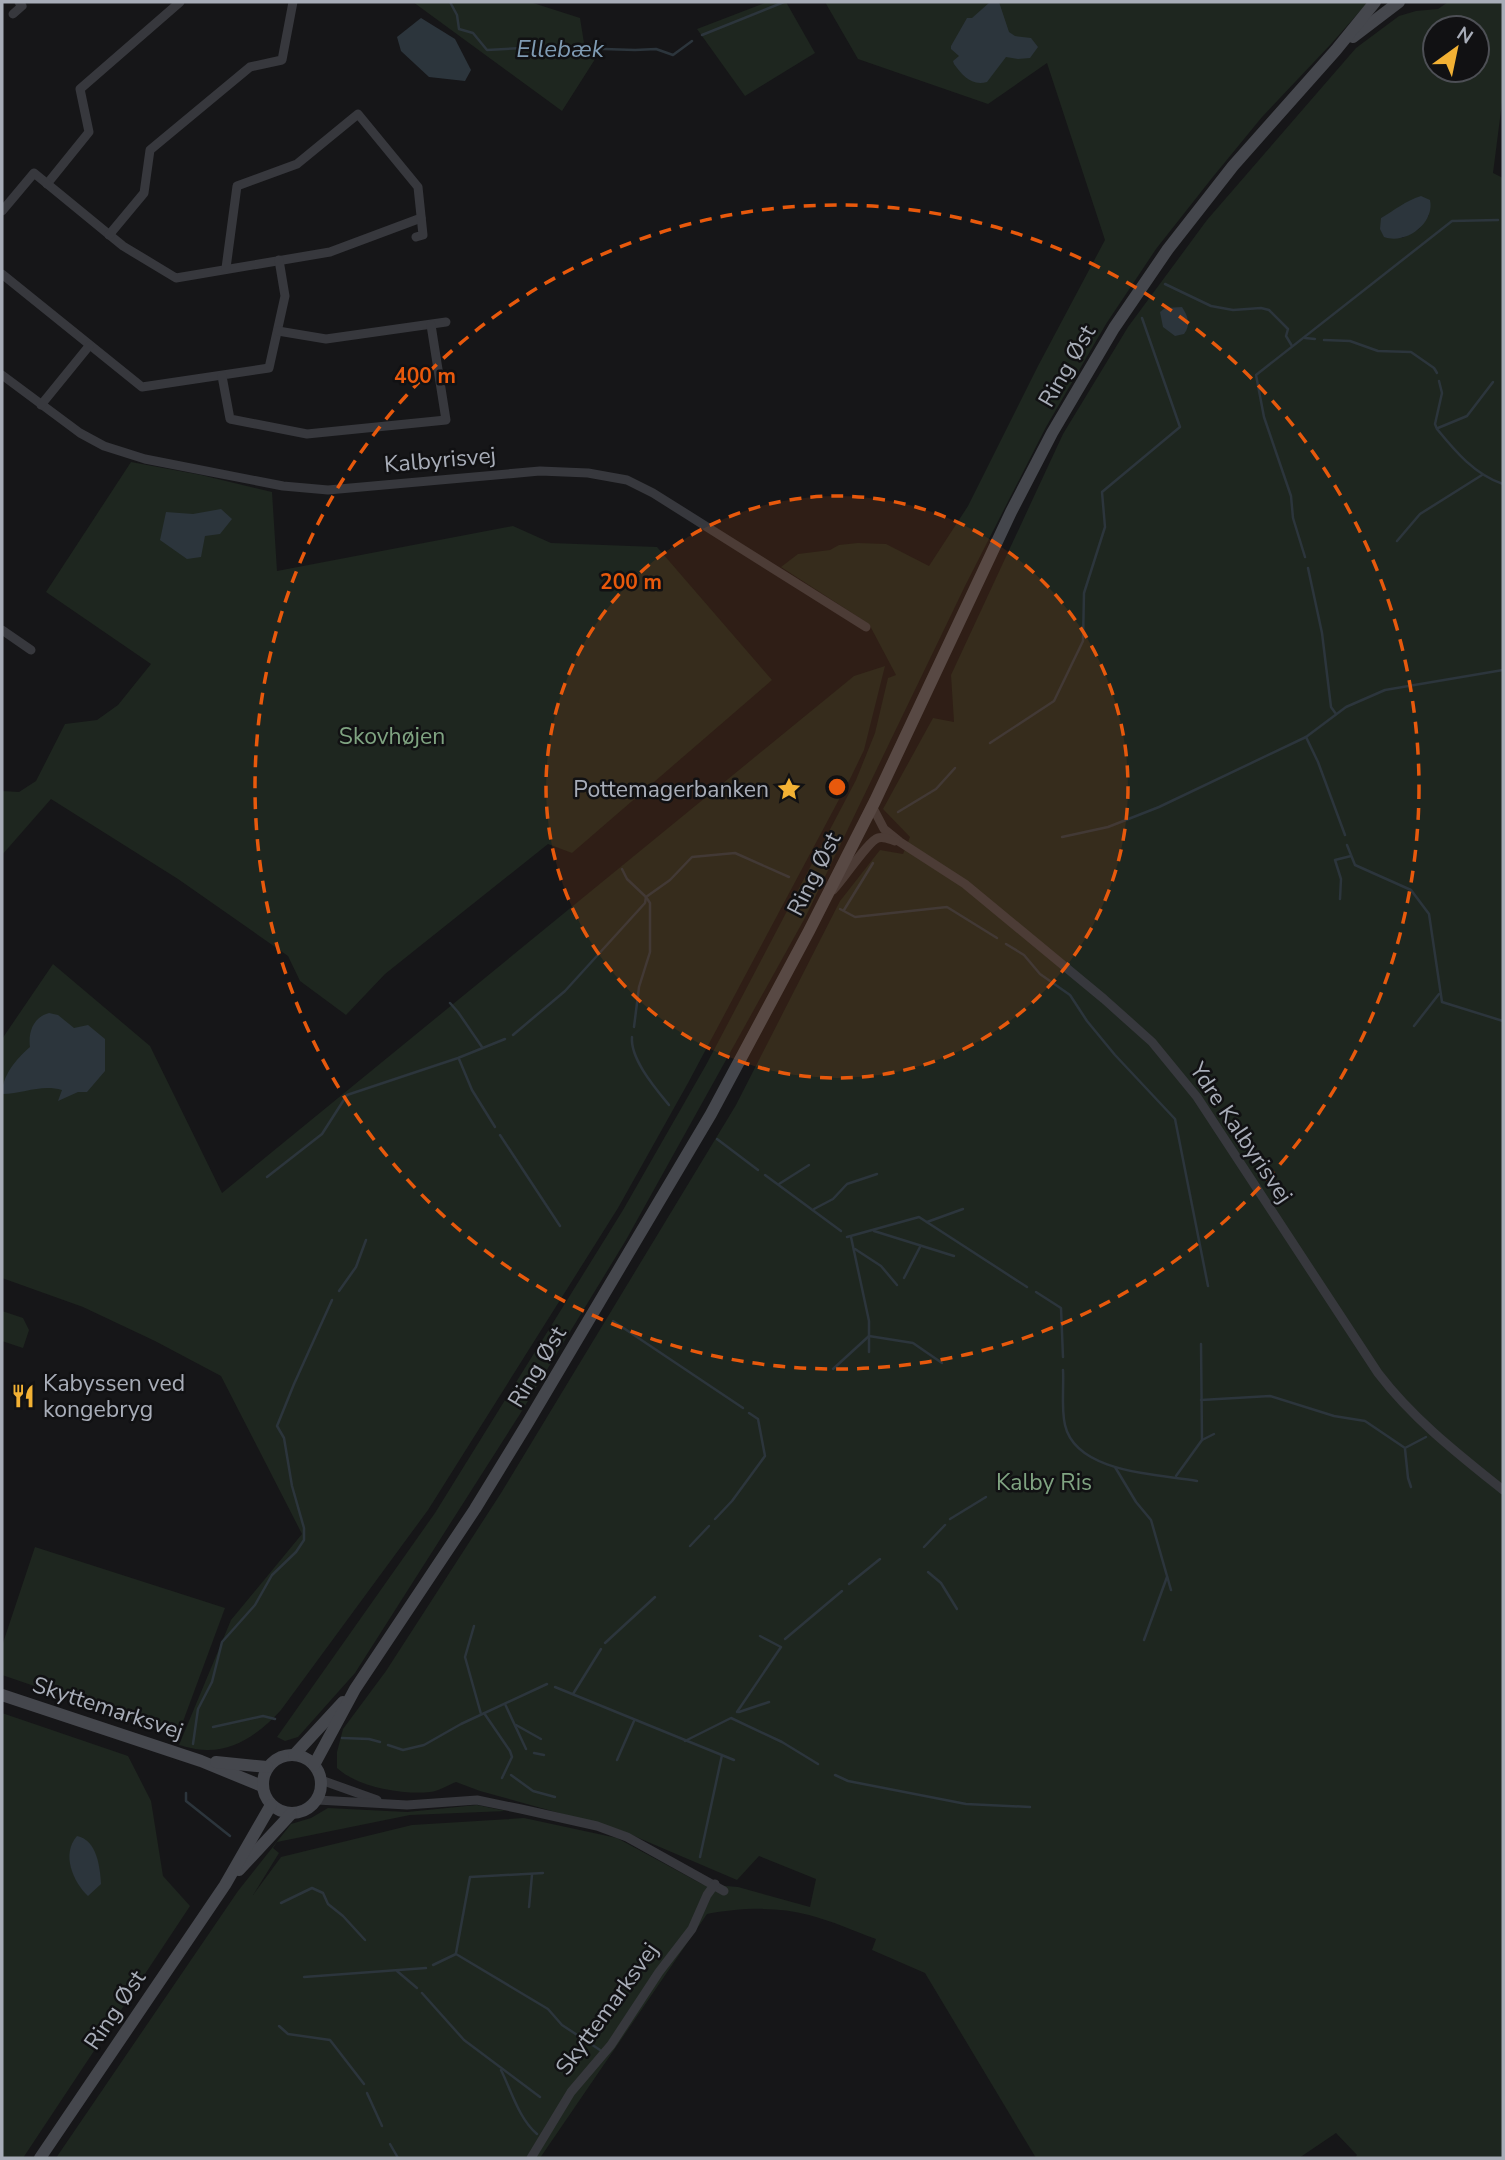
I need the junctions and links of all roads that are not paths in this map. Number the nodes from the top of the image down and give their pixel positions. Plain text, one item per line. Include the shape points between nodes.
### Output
1 (19, 2) edge
2 (180, 2) edge
3 (293, 2) edge
4 (1375, 2) edge
5 (1399, 2) edge
6 (13, 14) dead end
7 (1336, 50) junction
8 (47, 184) junction
9 (2, 211) edge
10 (421, 218) junction
11 (109, 235) junction
12 (416, 237) dead end
13 (279, 260) junction
14 (226, 268) junction
15 (2, 274) edge
16 (446, 322) dead end
17 (430, 325) junction
18 (278, 331) junction
19 (89, 346) junction
20 (2, 375) edge
21 (222, 376) junction
22 (41, 405) junction
23 (866, 627) dead end
24 (2, 630) edge
25 (31, 650) dead end
26 (872, 806) junction
27 (900, 842) junction
28 (826, 897) junction
29 (1503, 1490) edge
30 (355, 1689) junction
31 (2, 1695) edge
32 (294, 1755) junction
33 (201, 1761) junction
34 (314, 1765) junction
35 (267, 1767) junction
36 (321, 1780) junction
37 (262, 1786) junction
38 (317, 1800) junction
39 (385, 1803) junction
40 (271, 1805) junction
41 (291, 1814) junction
42 (715, 1884) junction
43 (225, 1885) junction
44 (724, 1891) dead end
45 (40, 2158) edge
46 (531, 2158) edge

1 - 6 street via 22,6
2 - 8 street via 80,89 89,132
3 - 11 street via 282,60 250,67 150,150 144,193
4 - 7 main road, Ring Øst
5 - 7 main road, Ring Øst
7 - 26 main road, Ring Øst via 1233,166 1114,328 1011,512
8 - 9 street via 34,173
8 - 11 street
10 - 12 street via 423,234
10 - 13 street via 330,252
10 - 14 street via 418,187 358,114 297,164 237,186
11 - 14 street via 176,278
13 - 14 street
13 - 18 street via 285,296
15 - 19 street
16 - 17 street
17 - 18 street via 326,339
17 - 21 street via 446,419 307,434 230,419
18 - 21 street via 269,368
19 - 21 street via 142,387
19 - 22 street
20 - 22 street, Kalbyrisvej
22 - 23 street, Kalbyrisvej via 88,437 127,454 283,486 328,490 540,471 627,480
24 - 25 street
26 - 27 street, Ydre Kalbyrisvej via 884,829
26 - 28 main road, Ring Øst
27 - 28 street via 881,837 870,841
27 - 29 street, Ydre Kalbyrisvej via 975,891 1152,1042 1197,1097 1397,1398
28 - 30 main road, Ring Øst via 711,1114 527,1424
30 - 32 main road, Ring Øst
30 - 34 main road, Ring Øst
31 - 33 main road, Skyttemarksvej
32 - 34 main road
32 - 35 main road via 279,1757
33 - 35 main road, Skyttemarksvej
33 - 37 main road, Skyttemarksvej
34 - 36 main road
35 - 37 main road
36 - 38 main road
36 - 39 street
37 - 40 main road
38 - 39 street
38 - 41 main road
39 - 42 street via 477,1800 597,1826
40 - 41 main road
40 - 43 main road, Ring Øst
41 - 43 main road, Ring Øst
42 - 44 street
42 - 46 street, Skyttemarksvej via 692,1929 611,2045 571,2092
43 - 45 main road, Ring Øst

